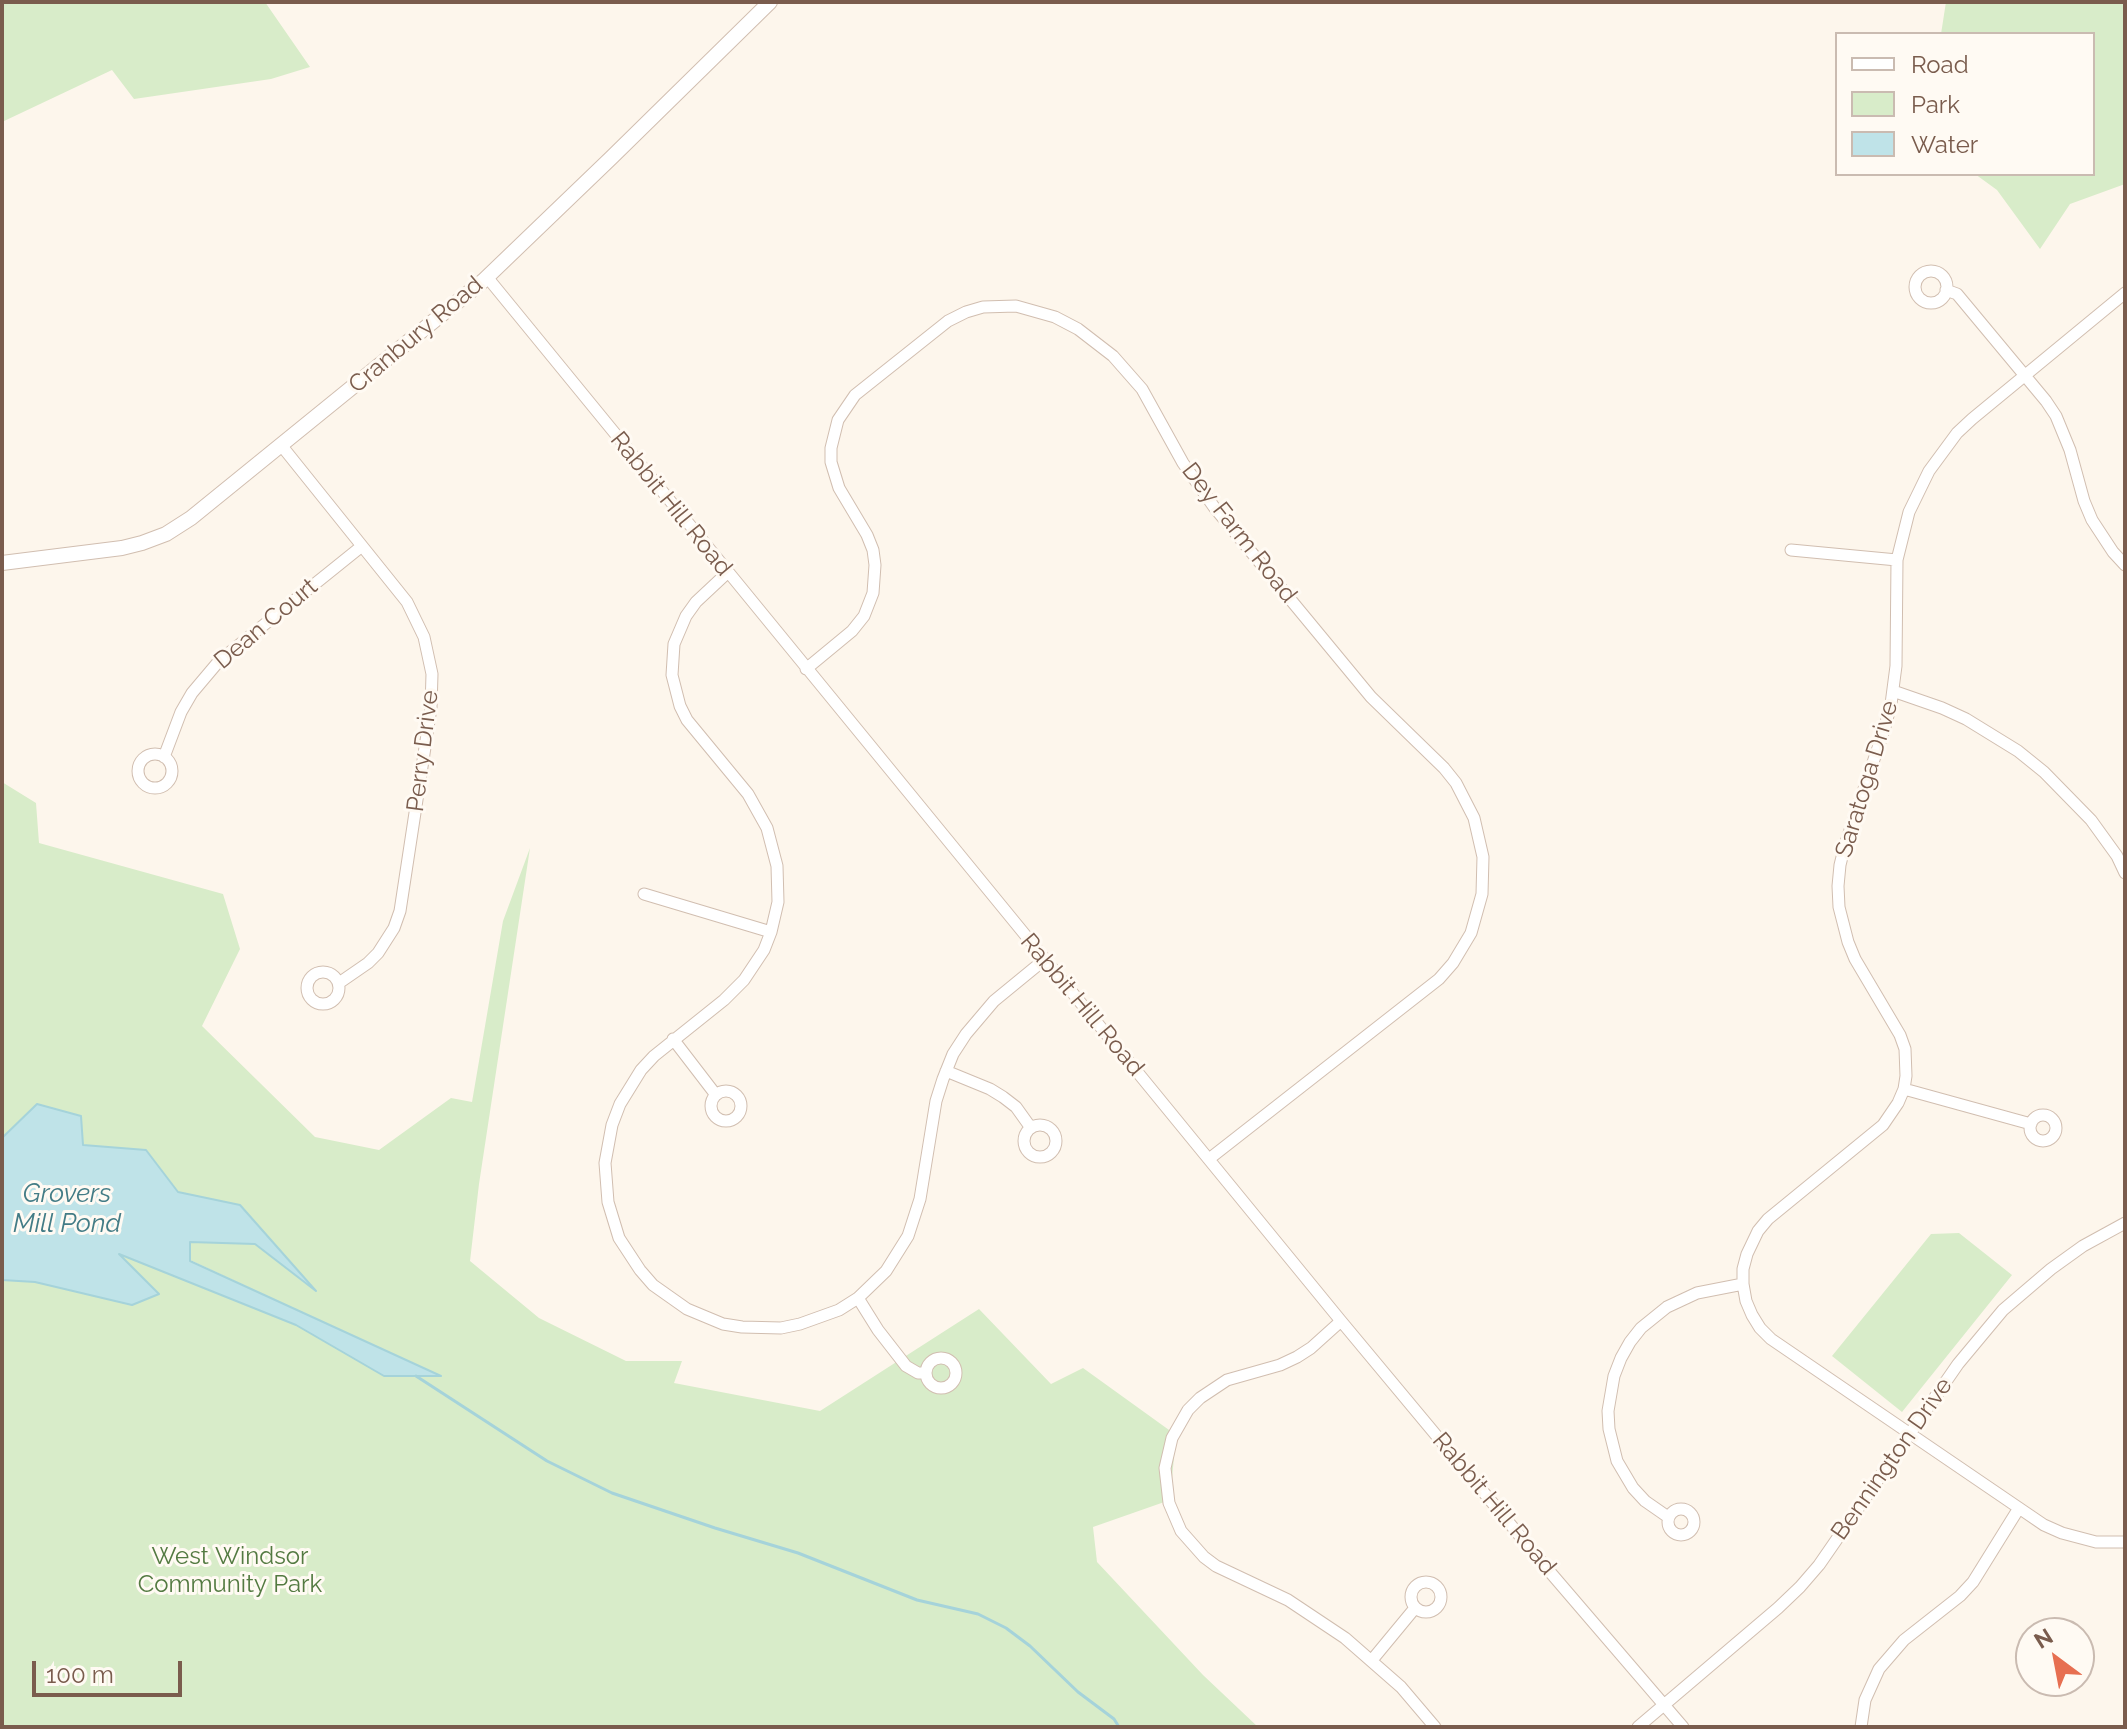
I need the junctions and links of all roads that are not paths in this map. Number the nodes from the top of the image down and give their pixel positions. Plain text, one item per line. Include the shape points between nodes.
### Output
1 (770, 2) edge
2 (487, 277) junction
3 (1946, 290) dead end
4 (2125, 293) edge
5 (2024, 375) junction
6 (281, 445) junction
7 (362, 546) junction
8 (1791, 550) dead end
9 (1897, 560) junction
10 (2, 563) edge
11 (2125, 565) edge
12 (727, 573) junction
13 (806, 669) junction
14 (1893, 691) junction
15 (164, 757) dead end
16 (2123, 864) edge
17 (644, 894) dead end
18 (771, 932) junction
19 (1044, 960) junction
20 (339, 983) dead end
21 (673, 1039) junction
22 (946, 1071) junction
23 (1904, 1089) junction
24 (716, 1095) dead end
25 (2031, 1124) dead end
26 (1031, 1128) dead end
27 (1209, 1159) junction
28 (2125, 1223) edge
29 (1743, 1284) junction
30 (858, 1298) junction
31 (1341, 1321) junction
32 (925, 1373) dead end
33 (1911, 1433) junction
34 (2019, 1508) junction
35 (1668, 1517) dead end
36 (2125, 1542) edge
37 (1415, 1608) dead end
38 (1372, 1660) junction
39 (1665, 1705) junction
40 (1435, 1727) edge
41 (1638, 1727) edge
42 (1683, 1727) edge
43 (1861, 1727) edge

1 - 2 street, Cranbury Road
2 - 6 street, Cranbury Road
2 - 12 street, Rabbit Hill Road
3 - 5 street via 1957,294
4 - 5 street, Saratoga Drive
5 - 9 street, Saratoga Drive via 1972,419 1935,461 1908,515
5 - 11 street via 2056,416 2092,520
6 - 7 street, Perry Drive
6 - 10 street, Cranbury Road via 166,534 122,548
7 - 15 street, Dean Court via 212,669 181,712
7 - 20 street, Perry Drive via 416,618 430,657 432,693 400,911 378,953
8 - 9 street
9 - 14 street, Saratoga Drive
12 - 13 street, Rabbit Hill Road
12 - 18 street via 686,616 674,644 672,675 687,720 748,794 767,828 778,884
13 - 19 street, Rabbit Hill Road
13 - 27 street, Dey Farm Road via 852,631 873,593 873,550 831,462 838,420 855,395 941,326 983,307 1016,306 1055,317 1113,356 1142,389 1214,507 1371,697 1456,783 1474,818 1483,857 1482,894 1471,933 1439,979
14 - 16 street via 1966,719 2018,751 2069,795
14 - 23 street, Saratoga Drive via 1845,845 1838,886 1848,942 1905,1049
17 - 18 street
18 - 21 street via 744,980
19 - 22 street via 978,1018
19 - 27 street, Rabbit Hill Road
21 - 24 street
21 - 30 street via 629,1086 607,1144 608,1202 629,1255 670,1299 704,1317 742,1327 800,1324
22 - 26 street via 1003,1097
22 - 30 street via 911,1227 886,1271
23 - 25 street
23 - 29 street, Saratoga Drive via 1883,1125 1758,1231 1747,1254
27 - 31 street, Rabbit Hill Road
28 - 33 street, Bennington Drive via 2083,1246 2003,1310
29 - 33 street via 1752,1315 1771,1339
29 - 35 street via 1697,1293 1667,1307 1630,1342 1614,1376 1608,1411 1617,1461 1633,1488
30 - 32 street via 906,1366
31 - 38 street via 1297,1357 1227,1380 1200,1398 1172,1438 1166,1487 1181,1531 1204,1557 1288,1600
31 - 39 street, Rabbit Hill Road
33 - 34 street
33 - 39 street, Bennington Drive via 1800,1587
34 - 36 street via 2062,1533 2096,1542
34 - 43 street via 1973,1582 1904,1640 1879,1669 1865,1700
37 - 38 street
38 - 40 street
39 - 41 street, Bennington Drive
39 - 42 street, Rabbit Hill Road

